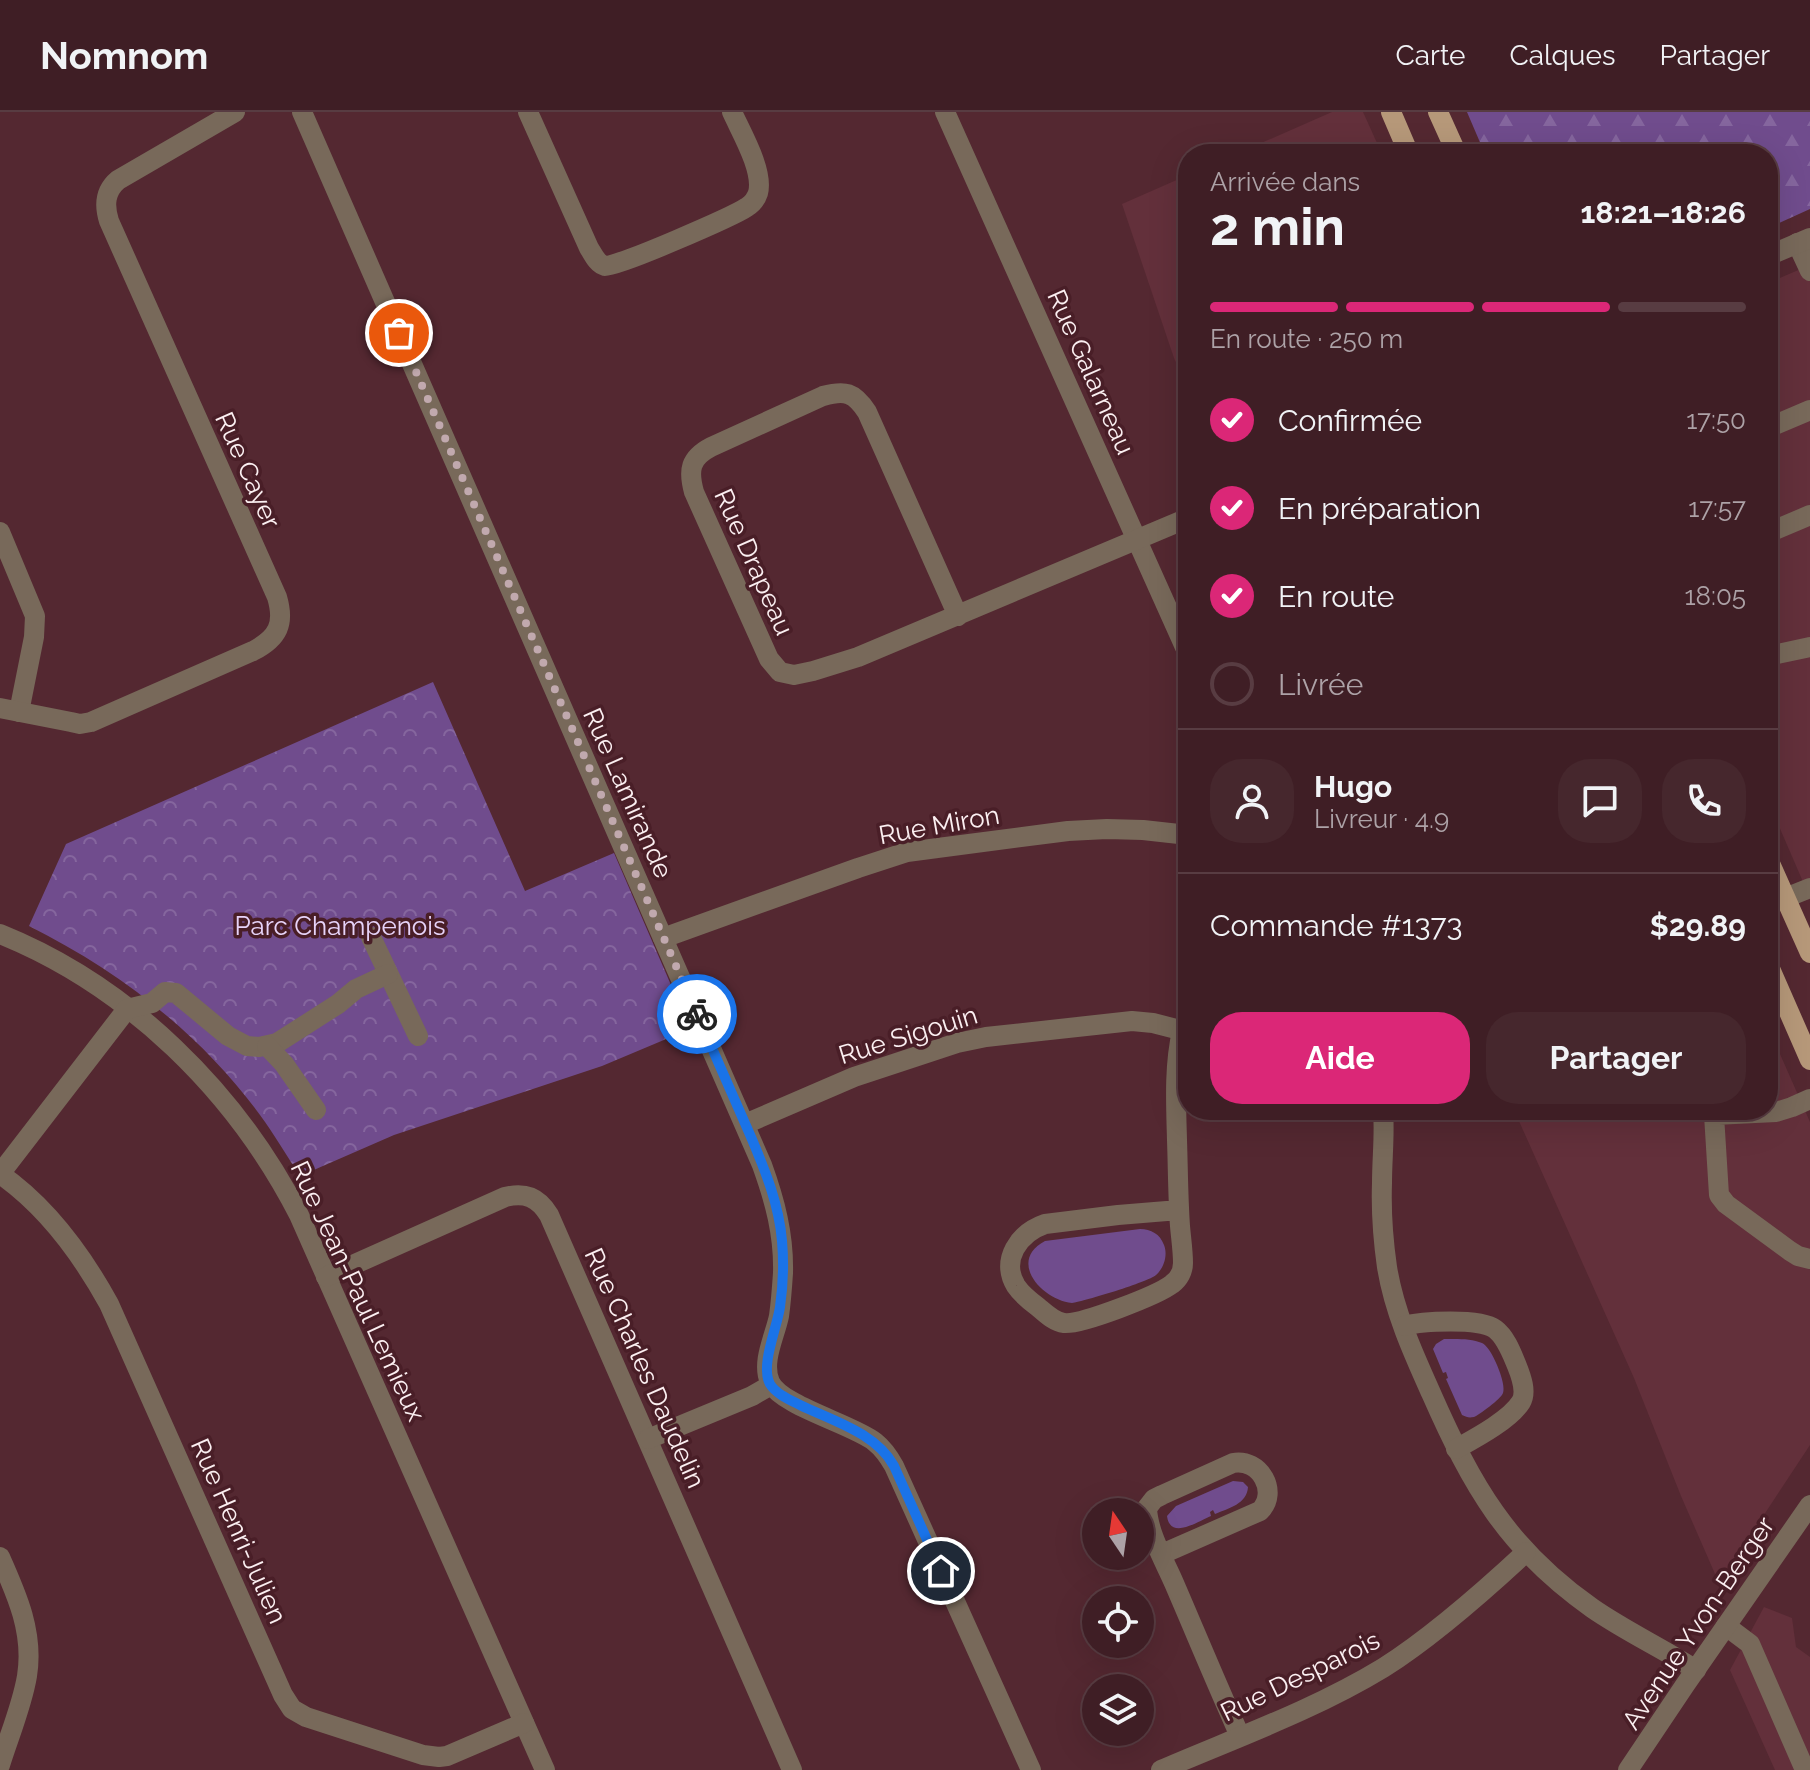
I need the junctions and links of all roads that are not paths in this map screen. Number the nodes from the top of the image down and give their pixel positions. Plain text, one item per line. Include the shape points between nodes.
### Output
1 (235, 112) edge
2 (302, 112) edge
3 (528, 112) edge
4 (732, 112) edge
5 (945, 112) edge
6 (1391, 112) edge
7 (1438, 112) edge
8 (1405, 144) edge
9 (1452, 144) edge
10 (1804, 240) edge
11 (1778, 252) edge
12 (1810, 271) edge
13 (1810, 410) edge
14 (1778, 424) edge
15 (1810, 515) edge
16 (1178, 522) edge
17 (1778, 529) edge
18 (0, 532) edge
19 (1137, 540) junction
20 (958, 616) junction
21 (1178, 632) edge
22 (1810, 647) edge
23 (1778, 654) edge
24 (9, 710) edge
25 (1178, 834) edge
26 (1778, 882) edge
27 (1810, 888) edge
28 (1785, 898) junction
29 (0, 934) edge
30 (371, 937) dead end
31 (663, 938) junction
32 (1810, 953) edge
33 (388, 974) junction
34 (1778, 987) edge
35 (127, 1009) junction
36 (1178, 1029) edge
37 (418, 1036) dead end
38 (267, 1046) junction
39 (1178, 1051) edge
40 (1810, 1060) edge
41 (1810, 1099) edge
42 (316, 1110) dead end
43 (1778, 1111) edge
44 (1383, 1120) edge
45 (1713, 1120) edge
46 (745, 1124) junction
47 (0, 1174) edge
48 (1179, 1210) junction
49 (1810, 1259) edge
50 (326, 1277) junction
51 (1404, 1326) junction
52 (771, 1385) junction
53 (648, 1439) junction
54 (1456, 1449) junction
55 (1810, 1505) edge
56 (1526, 1552) junction
57 (1162, 1554) junction
58 (0, 1557) edge
59 (1726, 1626) junction
60 (1696, 1670) junction
61 (524, 1723) junction
62 (1240, 1736) junction
63 (0, 1765) edge
64 (1631, 1769) edge
65 (545, 1770) edge
66 (792, 1770) edge
67 (1031, 1770) edge
68 (1161, 1770) edge
69 (1805, 1770) edge

1 - 24 street, Rue Cayer via 118,180 108,193 106,209 277,597 279,627 269,642 253,651 91,722
2 - 31 street, Rue Lamirande
3 - 4 street via 586,242 606,266 692,233 754,201 757,170
5 - 19 street, Rue Galarneau
6 - 8 main road
7 - 9 main road
10 - 11 street
10 - 12 street
13 - 14 street
15 - 17 street
16 - 19 street, Rue Drapeau
18 - 24 street via 35,616 34,637
19 - 20 street, Rue Drapeau
19 - 21 street, Rue Galarneau
20 - 20 street, Rue Drapeau via 867,412 854,396 823,396 698,455 691,478 694,492 769,659 780,672 802,673 858,657
22 - 23 street
25 - 31 street, Rue Miron via 1078,830 907,852
26 - 28 main road
27 - 28 street
28 - 32 main road
29 - 35 street, Rue Jean-Paul Lemieux via 67,968
30 - 33 street
31 - 46 street, Rue Lamirande
33 - 37 street
33 - 38 street
34 - 40 main road
35 - 38 street via 171,991 235,1040
35 - 47 street
35 - 50 street, Rue Jean-Paul Lemieux via 178,1051 241,1122 288,1194
36 - 46 street, Rue Sigouin via 1132,1021 972,1040 863,1073
38 - 42 street
39 - 48 street
41 - 43 street
44 - 51 street via 1383,1227 1390,1283
45 - 49 street via 1719,1195 1790,1251
46 - 52 street, Rue Lamirande via 773,1196 782,1238 780,1306 767,1367
47 - 61 street, Rue Henri-Julien via 59,1231 109,1304 292,1709 439,1757
48 - 48 street via 1182,1272 1159,1292 1064,1323 1025,1297 1012,1277 1016,1245 1037,1227
50 - 53 street, Rue Charles Daudelin via 499,1199 534,1198 549,1215
50 - 61 street, Rue Jean-Paul Lemieux
51 - 54 street
51 - 54 street via 1435,1321 1490,1325 1503,1336 1518,1368 1524,1393 1520,1404
52 - 53 street
52 - 67 street via 793,1402 873,1440 887,1454
53 - 66 street, Rue Charles Daudelin
54 - 56 street via 1486,1502
55 - 59 street, Avenue Yvon-Berger
56 - 60 street via 1590,1607
56 - 62 street, Rue Desparois via 1383,1668
57 - 57 street via 1260,1511 1268,1497 1259,1469 1245,1461 1233,1463 1154,1499 1147,1516
57 - 62 street
58 - 63 street via 23,1613 28,1661
59 - 60 street, Avenue Yvon-Berger
59 - 69 street via 1750,1644
60 - 64 street, Avenue Yvon-Berger
61 - 65 street, Rue Jean-Paul Lemieux
62 - 68 street, Rue Desparois

